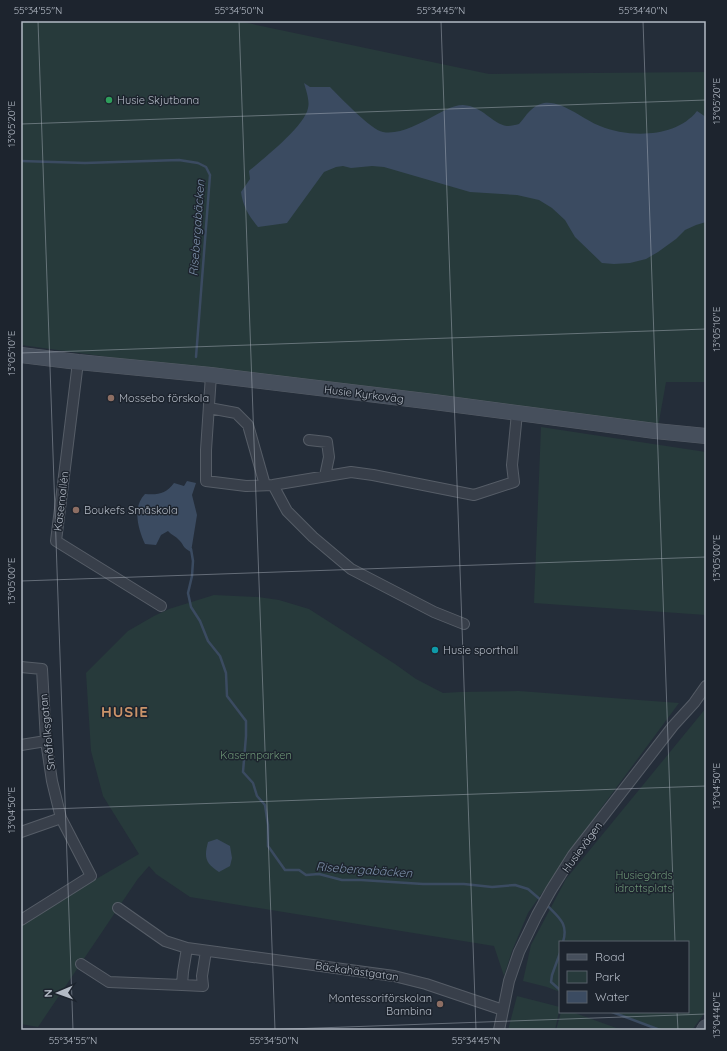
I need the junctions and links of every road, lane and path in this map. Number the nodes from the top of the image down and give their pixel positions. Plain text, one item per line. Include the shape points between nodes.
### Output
1 (21, 355) edge
2 (78, 362) junction
3 (211, 375) junction
4 (209, 408) junction
5 (517, 413) junction
6 (706, 436) edge
7 (309, 440) dead end
8 (324, 476) junction
9 (269, 485) junction
10 (161, 606) dead end
11 (464, 624) dead end
12 (21, 667) edge
13 (706, 686) edge
14 (46, 741) junction
15 (21, 745) edge
16 (61, 818) junction
17 (21, 832) edge
18 (118, 908) dead end
19 (21, 920) edge
20 (188, 948) junction
21 (206, 951) junction
22 (81, 964) dead end
23 (182, 985) junction
24 (503, 1010) junction
25 (706, 1027) edge
26 (499, 1030) edge
27 (704, 1030) edge

1 - 2 street, Husie Kyrkoväg
2 - 3 street, Husie Kyrkoväg
2 - 10 street, Kasernallén via 56,541
3 - 4 street
3 - 5 street, Husie Kyrkoväg
4 - 9 street via 236,413 248,425
4 - 9 street via 206,481 246,486
5 - 6 street, Husie Kyrkoväg
5 - 8 street via 512,466 514,482 474,495 351,472
7 - 8 street via 327,442 329,457
8 - 9 street
9 - 11 street via 287,510 313,537 351,569 434,612
12 - 14 street, Småfolksgatan via 42,669
13 - 24 street, Husievägen via 574,856 551,890 520,952 509,981
14 - 15 street
14 - 16 street, Småfolksgatan
16 - 17 street
16 - 19 street, Småfolksgatan via 92,876
18 - 20 street, Bäckahästgatan via 165,941
20 - 21 street, Bäckahästgatan
20 - 23 street
21 - 23 street via 203,986
21 - 24 street, Bäckahästgatan via 394,976
22 - 23 street via 109,982
24 - 26 street, Husievägen
25 - 27 street

